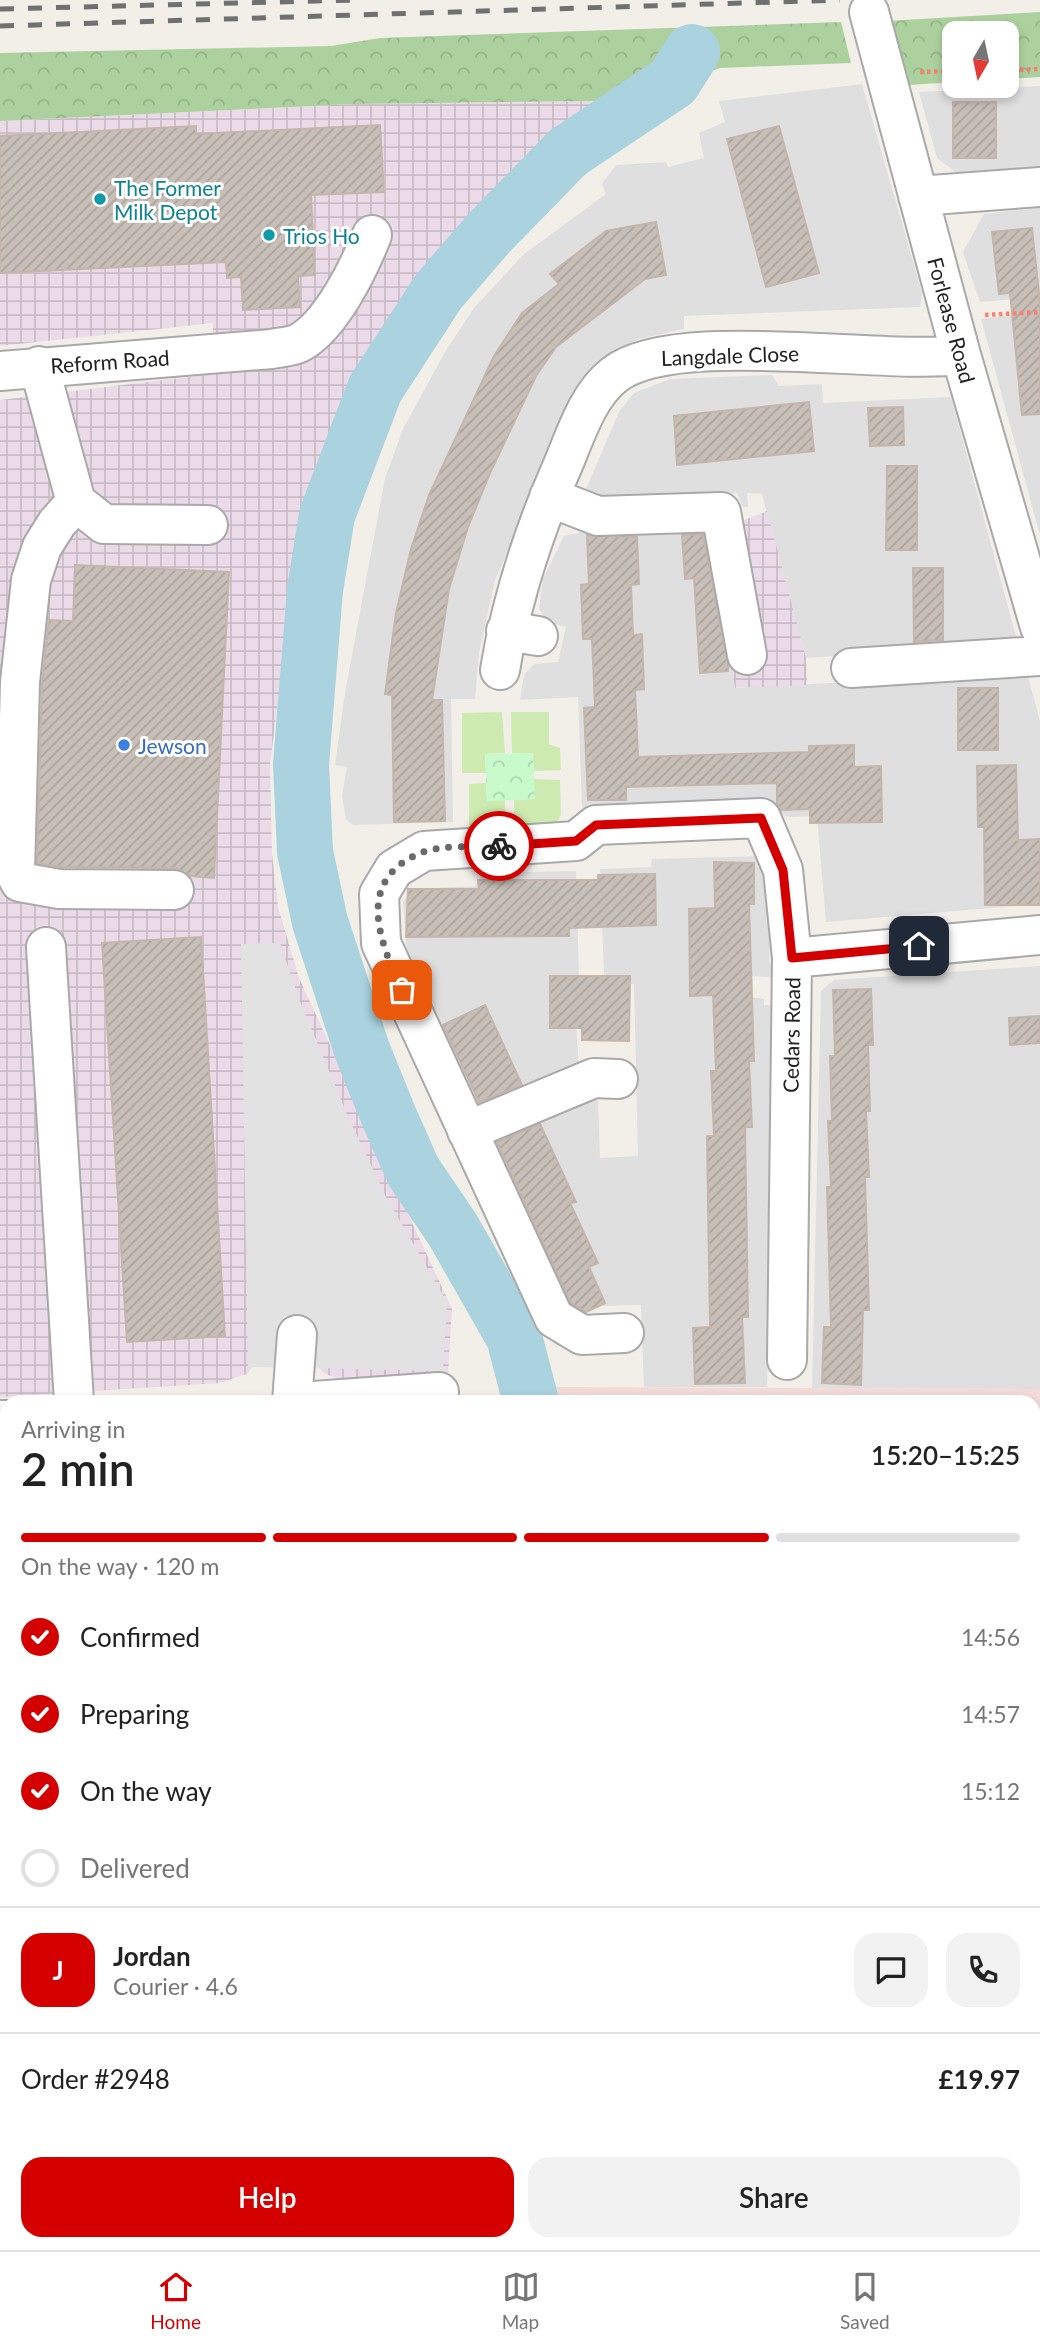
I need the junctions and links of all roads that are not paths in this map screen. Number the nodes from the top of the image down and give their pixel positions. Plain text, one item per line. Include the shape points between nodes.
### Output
1 (869, 12) dead end
2 (1040, 187) edge
3 (918, 196) junction
4 (372, 235) dead end
5 (961, 355) junction
6 (39, 366) junction
7 (0, 371) edge
8 (549, 497) junction
9 (76, 502) junction
10 (208, 525) dead end
11 (1040, 627) edge
12 (747, 655) dead end
13 (1040, 656) edge
14 (851, 668) dead end
15 (500, 670) dead end
16 (174, 890) dead end
17 (1040, 935) edge
18 (46, 947) dead end
19 (792, 958) junction
20 (618, 1079) dead end
21 (467, 1131) junction
22 (624, 1333) dead end
23 (297, 1335) dead end
24 (787, 1360) dead end
25 (439, 1392) dead end
26 (74, 1395) edge
27 (293, 1395) edge
28 (397, 1395) edge

1 - 3 street, Forlease Road
2 - 3 street
3 - 5 street, Forlease Road
4 - 6 street, Reform Road via 337,303 298,344
5 - 8 street, Langdale Close via 730,352 647,358 613,375 587,410
5 - 11 street, Forlease Road
6 - 7 street, Reform Road
6 - 9 street
8 - 12 street via 598,516 721,512
8 - 15 street, Langdale Close via 522,634
9 - 10 street via 104,524
9 - 16 street via 42,547 31,580 20,682 15,872 20,882 59,889
13 - 14 street
17 - 19 street, Cedars Road
18 - 26 street
19 - 21 street via 783,870 761,818 596,825 576,841 424,851 394,869 379,894 381,943
19 - 24 street, Cedars Road
20 - 21 street via 594,1078
21 - 22 street via 554,1318 582,1335
23 - 27 street
25 - 28 street

